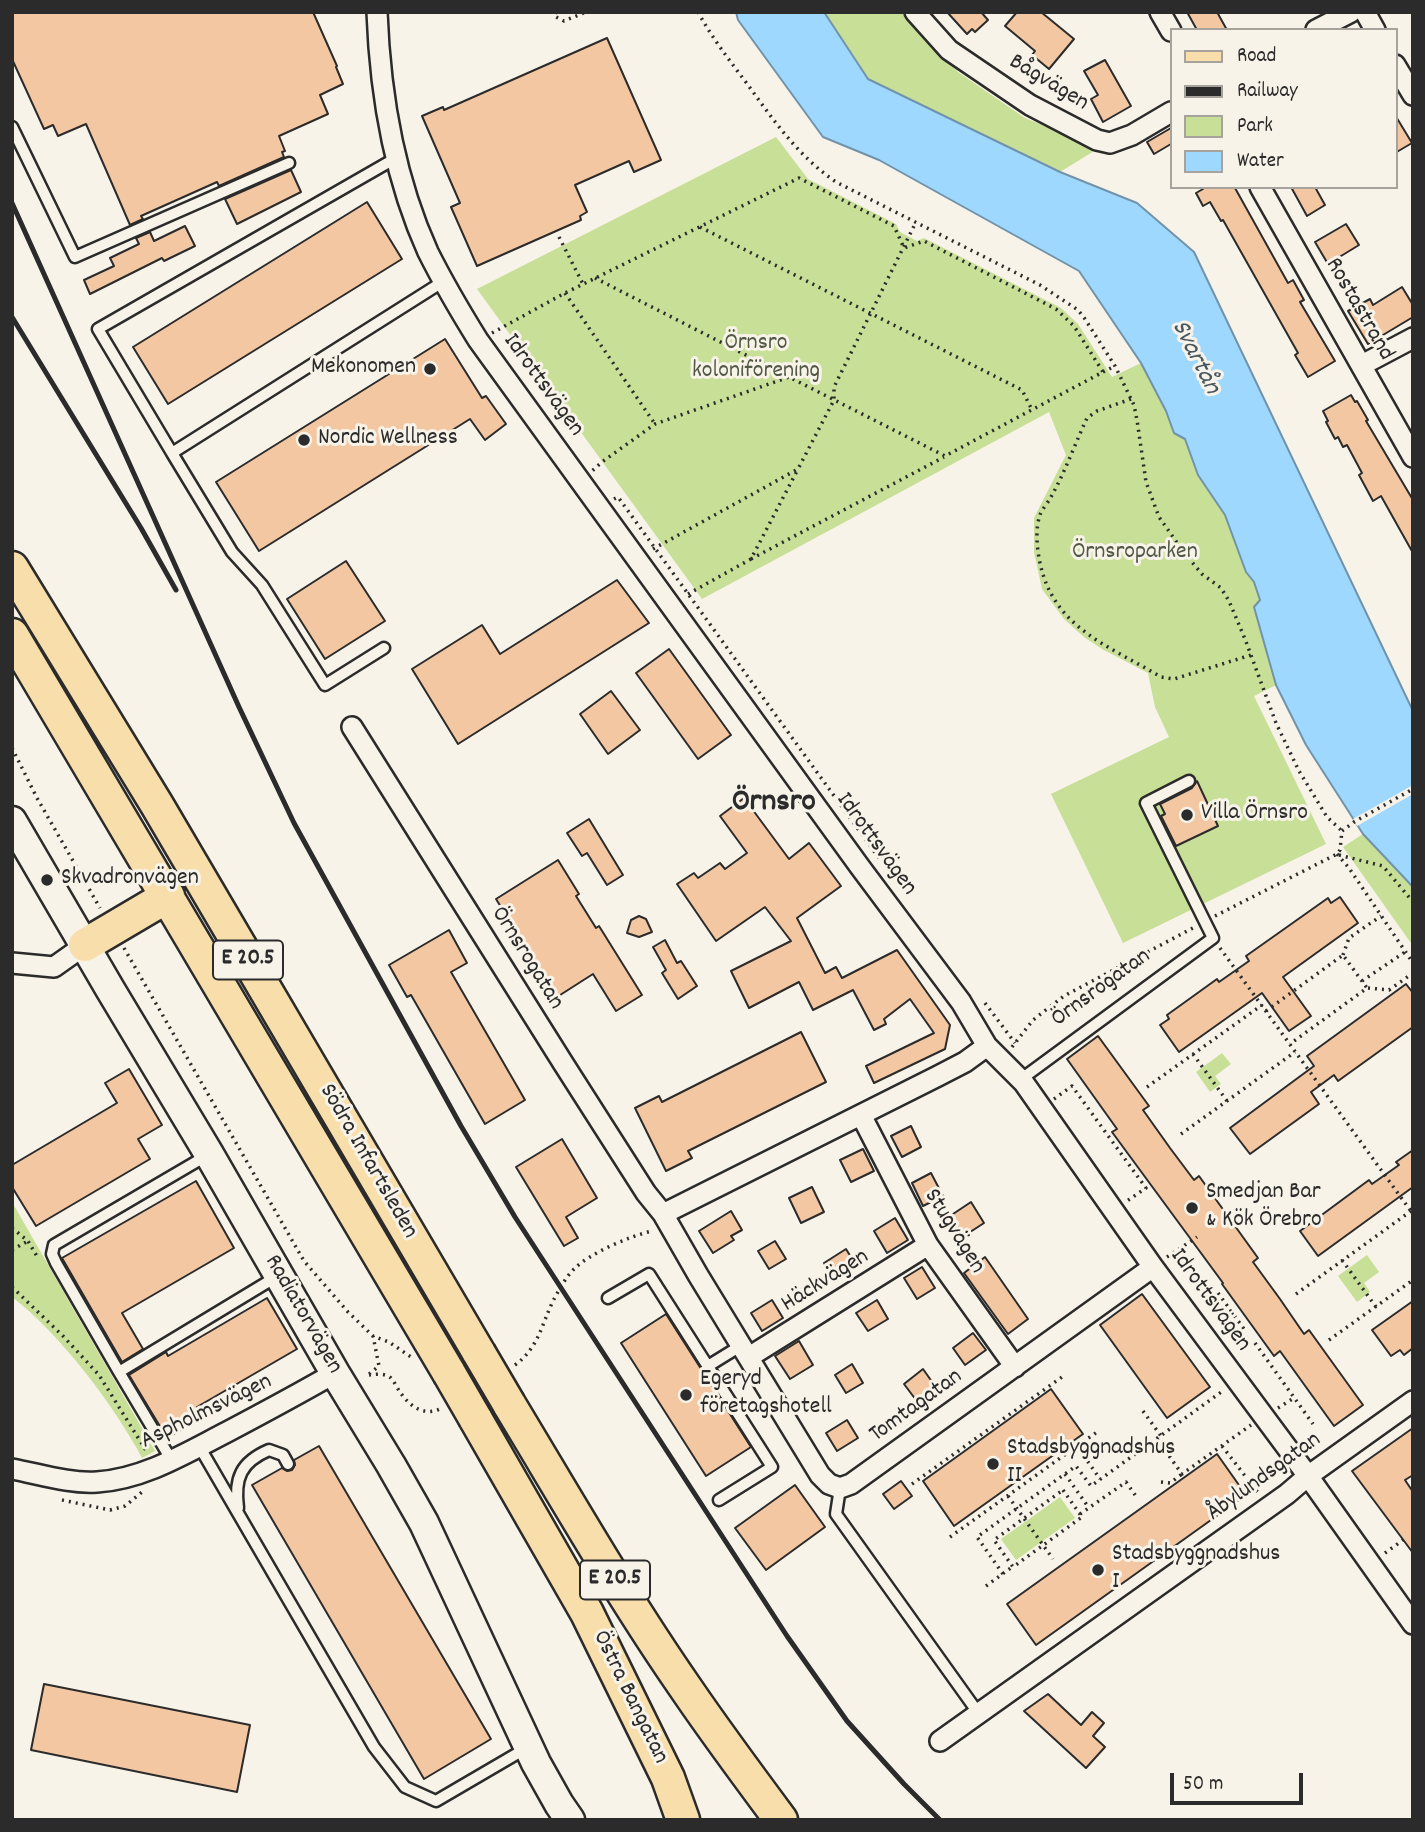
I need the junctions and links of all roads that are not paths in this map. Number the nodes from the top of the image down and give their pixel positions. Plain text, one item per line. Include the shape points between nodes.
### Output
1 (377, 12) edge
2 (915, 12) edge
3 (1160, 12) edge
4 (1351, 12) edge
5 (1365, 12) edge
6 (1320, 28) edge
7 (1374, 28) edge
8 (1170, 29) edge
9 (1397, 68) edge
10 (1413, 95) edge
11 (1170, 113) edge
12 (12, 127) edge
13 (396, 158) junction
14 (289, 163) dead end
15 (1261, 189) edge
16 (443, 281) junction
17 (1413, 338) edge
18 (1362, 365) junction
19 (172, 453) junction
20 (1413, 457) edge
21 (12, 568) edge
22 (12, 635) edge
23 (384, 648) dead end
24 (352, 727) dead end
25 (1189, 781) dead end
26 (12, 821) edge
27 (168, 897) junction
28 (85, 946) junction
29 (12, 963) edge
30 (987, 1046) junction
31 (1020, 1080) junction
32 (862, 1115) junction
33 (209, 1154) junction
34 (663, 1214) junction
35 (928, 1245) junction
36 (1153, 1267) junction
37 (279, 1276) junction
38 (608, 1297) dead end
39 (745, 1351) junction
40 (708, 1366) junction
41 (1016, 1367) junction
42 (119, 1372) junction
43 (335, 1373) junction
44 (1413, 1401) edge
45 (199, 1446) junction
46 (164, 1464) junction
47 (288, 1464) dead end
48 (12, 1469) edge
49 (1308, 1476) junction
50 (840, 1488) junction
51 (719, 1500) dead end
52 (239, 1515) junction
53 (569, 1580) joint
54 (1404, 1595) edge
55 (1413, 1624) edge
56 (979, 1714) junction
57 (642, 1726) junction
58 (940, 1741) dead end
59 (529, 1747) junction
60 (570, 1820) edge
61 (670, 1820) edge
62 (683, 1820) edge
63 (781, 1820) edge

1 - 13 street, Idrottsvägen
2 - 11 street, Bågvägen via 949,50 1030,105 1097,140 1110,143 1132,135
3 - 8 street
4 - 6 street
5 - 7 street
9 - 10 street
12 - 14 lane via 75,257
13 - 16 street, Idrottsvägen via 416,222
13 - 19 lane via 98,330
15 - 18 street, Rostastrand
16 - 19 lane
16 - 30 street, Idrottsvägen via 478,340 961,1002
17 - 18 street
18 - 20 street, Rostastrand
19 - 23 lane via 232,552 262,585 325,685
21 - 63 main road, Södra Infartsleden / E 20.5, bridge via 601,1558 685,1688
22 - 27 main road, Södra Infartsleden / E 20.5
24 - 34 street, Örnsrogatan via 562,1063
25 - 31 lane, Örnsrogatan via 1146,803 1213,938
26 - 28 street, Radiatorvägen
27 - 28 main road
27 - 53 main road, Södra Infartsleden / E 20.5, bridge via 435,1369 475,1418
28 - 29 street via 54,967
28 - 33 street, Radiatorvägen
30 - 31 street, Idrottsvägen
30 - 32 street
31 - 36 street, Idrottsvägen
32 - 34 street
32 - 35 street, Stugvägen
33 - 37 street, Radiatorvägen
33 - 42 lane via 54,1245 56,1263
34 - 39 street, Örnsrogatan
35 - 39 street, Häckvägen via 775,1343
35 - 41 street, Stugvägen
36 - 41 street, Tomtagatan
36 - 49 street, Idrottsvägen
37 - 42 lane
37 - 43 street, Radiatorvägen
38 - 40 lane via 649,1274
39 - 40 lane
39 - 50 street via 820,1475
40 - 51 lane via 772,1467
41 - 50 street, Tomtagatan
42 - 46 lane
43 - 45 street, Aspholmsvägen
43 - 59 street, Radiatorvägen via 424,1523
44 - 49 street, Åbylundsgatan
45 - 46 street, Aspholmsvägen
45 - 52 lane
46 - 48 street, Aspholmsvägen via 95,1482
47 - 52 lane via 283,1455 270,1450 245,1466 236,1493
49 - 54 street, Idrottsvägen
49 - 56 street, Åbylundsgatan
50 - 56 lane via 836,1514
52 - 59 lane via 374,1747 405,1787 436,1801
53 - 57 main road, Östra Bangatan / E 20.5
54 - 55 street, Idrottsvägen
56 - 58 street, Åbylundsgatan
57 - 61 main road
57 - 62 main road, Östra Bangatan / E 20.5
59 - 60 street, Radiatorvägen

